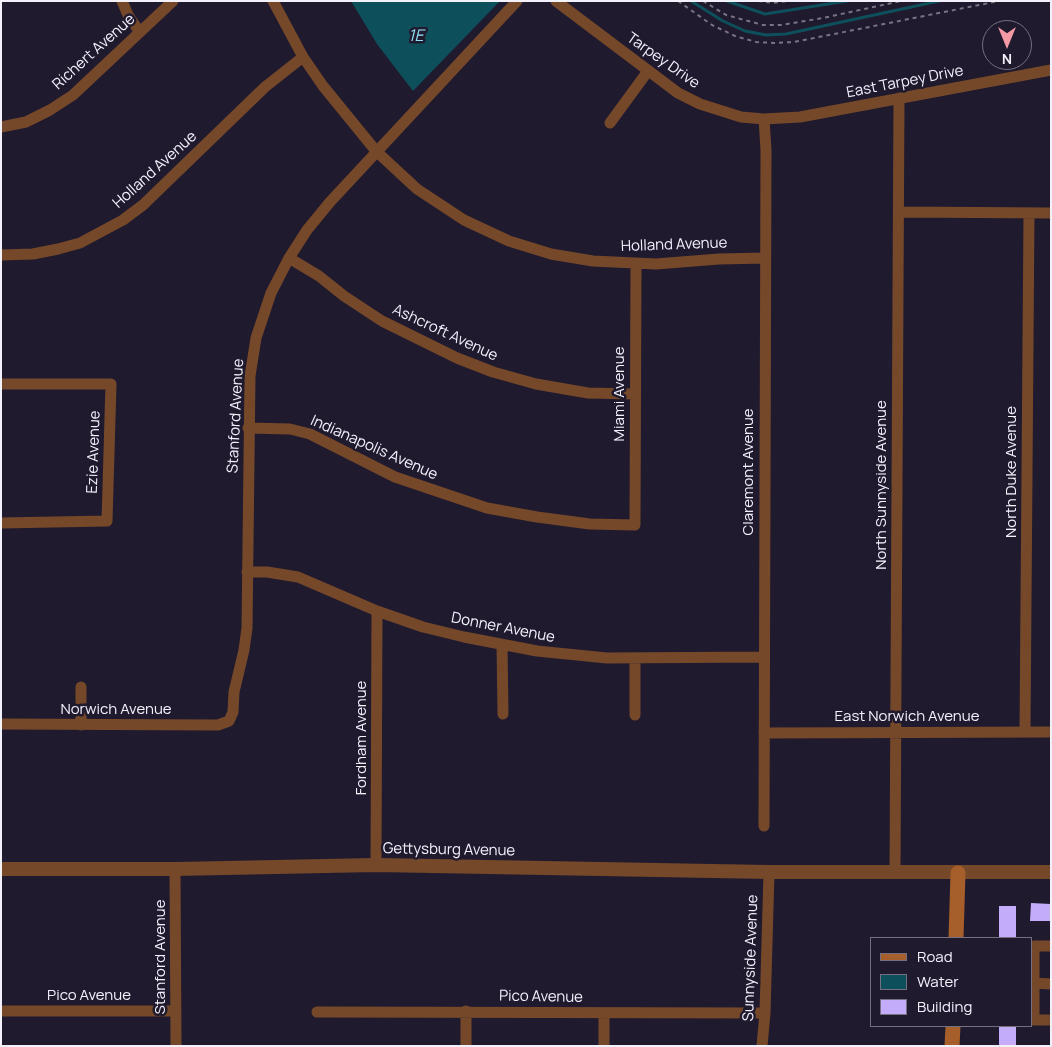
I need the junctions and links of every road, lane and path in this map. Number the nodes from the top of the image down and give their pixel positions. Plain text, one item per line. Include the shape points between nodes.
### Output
1 (122, 1) edge
2 (173, 1) edge
3 (272, 1) edge
4 (517, 1) edge
5 (556, 1) edge
6 (678, 1) edge
7 (703, 1) edge
8 (758, 1) edge
9 (787, 1) edge
10 (901, 1) edge
11 (999, 1) edge
12 (139, 31) junction
13 (303, 57) junction
14 (1051, 70) edge
15 (648, 71) junction
16 (899, 98) junction
17 (764, 119) junction
18 (610, 123) dead end
19 (1, 127) edge
20 (376, 152) junction
21 (899, 212) junction
22 (1028, 213) junction
23 (1051, 213) edge
24 (1, 255) edge
25 (289, 258) junction
26 (765, 258) junction
27 (636, 264) junction
28 (1, 384) edge
29 (635, 394) junction
30 (248, 428) junction
31 (1, 523) edge
32 (635, 524) joint
33 (247, 572) junction
34 (377, 611) junction
35 (502, 645) junction
36 (764, 657) junction
37 (635, 658) junction
38 (81, 687) dead end
39 (503, 714) dead end
40 (635, 715) dead end
41 (229, 722) joint
42 (1, 724) edge
43 (81, 725) junction
44 (895, 732) junction
45 (1025, 732) junction
46 (1051, 732) edge
47 (764, 733) junction
48 (764, 826) dead end
49 (376, 865) junction
50 (1, 869) edge
51 (175, 869) junction
52 (769, 872) junction
53 (895, 872) junction
54 (1051, 872) edge
55 (958, 873) junction
56 (956, 937) edge
57 (1051, 946) edge
58 (1034, 983) junction
59 (1051, 984) edge
60 (176, 1011) junction
61 (466, 1011) junction
62 (1, 1012) edge
63 (317, 1012) dead end
64 (604, 1013) junction
65 (765, 1013) junction
66 (1051, 1020) edge
67 (953, 1027) edge
68 (176, 1046) edge
69 (466, 1046) edge
70 (604, 1046) edge
71 (762, 1046) edge
72 (952, 1046) edge

1 - 12 street
2 - 12 street, Richert Avenue
3 - 13 street
4 - 20 street
5 - 15 street, Tarpey Drive
6 - 11 path via 712,25 735,36 774,43 794,42
7 - 10 path via 726,15 742,20 781,25
8 - 9 path
12 - 19 street, Richert Avenue via 73,95 26,122
13 - 20 street
13 - 24 street, Holland Avenue via 265,87 143,205 123,220 80,243 33,254
14 - 16 street, East Tarpey Drive
15 - 17 street, Tarpey Drive via 678,93 700,104 741,117
15 - 18 street
16 - 17 street, East Tarpey Drive via 800,117
16 - 21 street, North Sunnyside Avenue
17 - 26 street, Claremont Avenue
20 - 25 street, Stanford Avenue via 307,230
20 - 27 street, Holland Avenue via 417,190 464,220 509,241 551,254
21 - 22 street
21 - 44 street, North Sunnyside Avenue
22 - 23 street
22 - 45 street, North Duke Avenue
25 - 29 street, Ashcroft Avenue via 382,321 457,358 536,384 588,392
25 - 30 street, Stanford Avenue via 271,293 256,338 250,376
26 - 27 street, Holland Avenue
26 - 36 street, Claremont Avenue
27 - 29 street, Miami Avenue
28 - 31 street, Ezie Avenue via 111,384 107,521
29 - 32 street, Miami Avenue
30 - 32 street, Indianapolis Avenue via 290,429 310,434 395,476 487,508 590,524
30 - 33 street, Stanford Avenue
33 - 34 street, Donner Avenue via 298,577
33 - 41 street, Stanford Avenue via 247,628
34 - 35 street, Donner Avenue via 423,627
34 - 49 street, Fordham Avenue
35 - 37 street, Donner Avenue via 570,655
35 - 39 street
36 - 37 street, Donner Avenue
36 - 47 street, Claremont Avenue
37 - 40 street
38 - 43 street
41 - 43 street, Norwich Avenue via 218,725
42 - 43 street, Norwich Avenue
44 - 45 street, East Norwich Avenue
44 - 47 street, East Norwich Avenue
44 - 53 street, North Sunnyside Avenue
45 - 46 street, East Norwich Avenue
47 - 48 street, Claremont Avenue
49 - 51 street, Gettysburg Avenue
49 - 52 street, Gettysburg Avenue
50 - 51 street, Gettysburg Avenue
51 - 60 street, Stanford Avenue
52 - 53 street, Gettysburg Avenue
52 - 65 street, Sunnyside Avenue
53 - 55 street, Gettysburg Avenue
54 - 55 street, Gettysburg Avenue
55 - 56 main road
57 - 58 street via 1034,946
58 - 59 street
58 - 66 street via 1034,1020
60 - 62 street, Pico Avenue
60 - 68 street, Stanford Avenue
61 - 63 street, Pico Avenue
61 - 64 street, Pico Avenue
61 - 69 street
64 - 65 street, Pico Avenue
64 - 70 street
65 - 71 street, Sunnyside Avenue
67 - 72 main road

